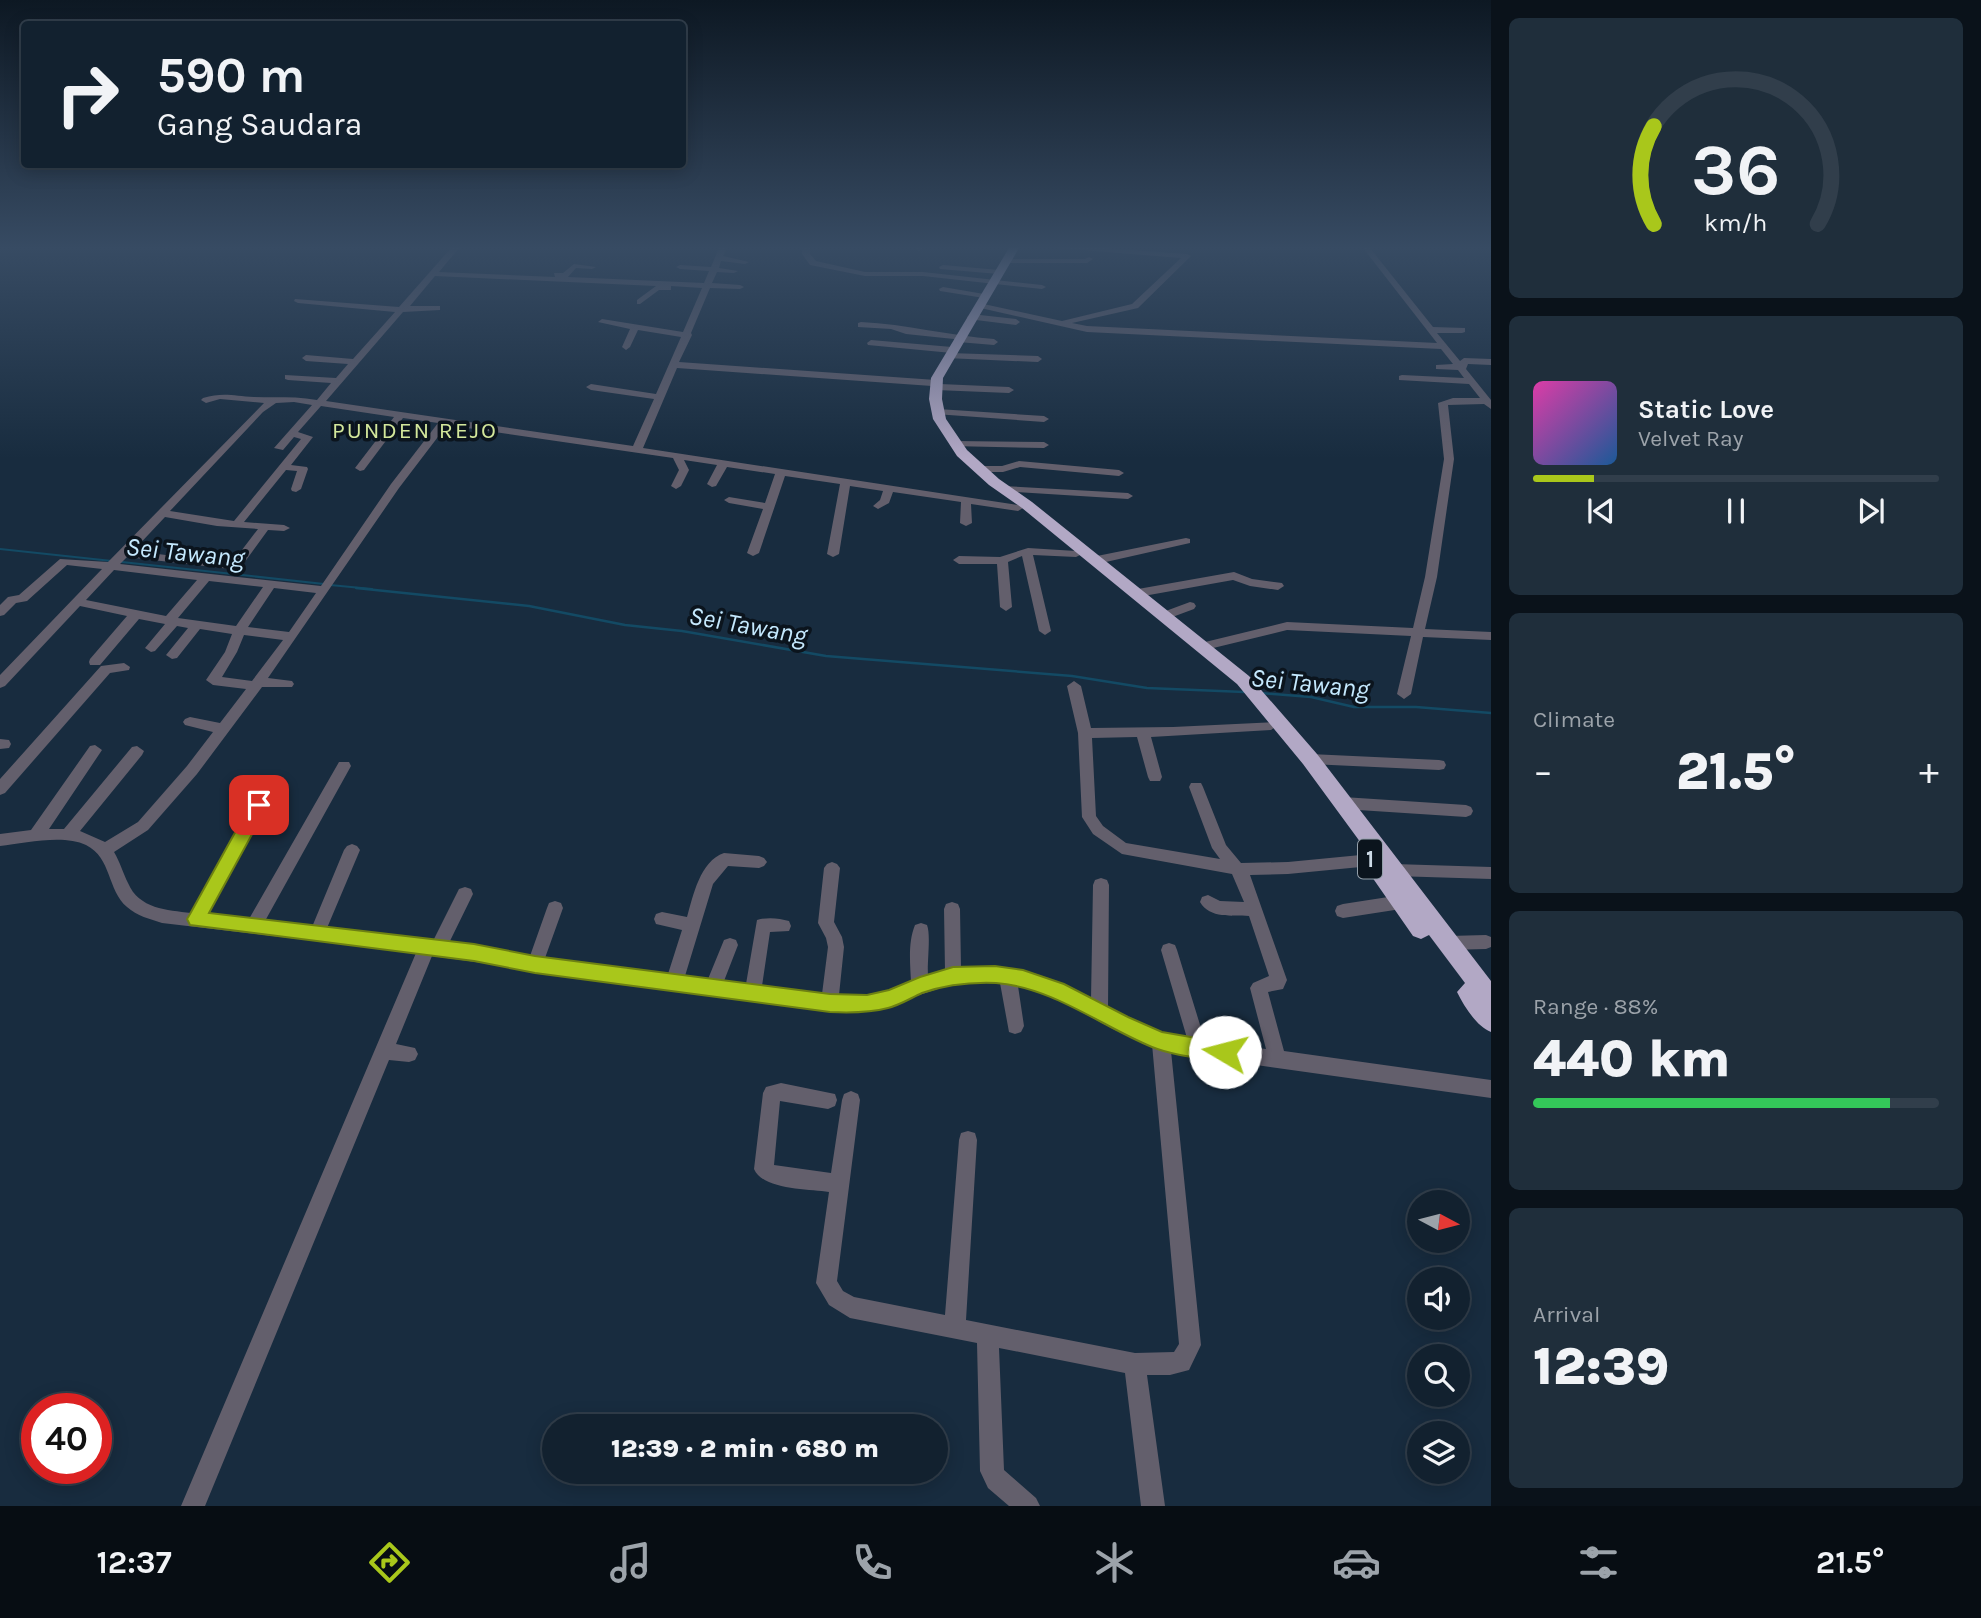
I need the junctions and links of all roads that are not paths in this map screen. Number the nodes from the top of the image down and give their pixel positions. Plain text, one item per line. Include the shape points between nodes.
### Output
1 (396, 318) edge
2 (694, 318) edge
3 (970, 318) edge
4 (1038, 318) edge
5 (1076, 318) edge
6 (1420, 318) edge
7 (602, 322) dead end
8 (927, 323) dead end
9 (1053, 323) junction
10 (861, 325) dead end
11 (636, 326) junction
12 (1429, 330) junction
13 (1462, 330) dead end
14 (688, 335) junction
15 (958, 340) junction
16 (994, 342) dead end
17 (871, 344) dead end
18 (1443, 346) junction
19 (626, 347) dead end
20 (306, 358) dead end
21 (1038, 359) dead end
22 (355, 362) junction
23 (1491, 362) edge
24 (676, 365) junction
25 (1439, 367) dead end
26 (1460, 368) junction
27 (288, 377) dead end
28 (1402, 378) dead end
29 (338, 381) junction
30 (936, 385) junction
31 (592, 387) dead end
32 (1430, 387) dead end
33 (1009, 390) dead end
34 (1483, 394) edge
35 (660, 397) junction
36 (206, 400) dead end
37 (274, 400) junction
38 (320, 402) junction
39 (938, 412) junction
40 (401, 414) junction
41 (1044, 419) dead end
42 (446, 420) junction
43 (293, 434) junction
44 (955, 444) junction
45 (1044, 445) dead end
46 (279, 448) dead end
47 (637, 450) junction
48 (677, 457) junction
49 (723, 464) junction
50 (284, 467) junction
51 (360, 468) dead end
52 (979, 469) junction
53 (781, 473) junction
54 (1119, 473) dead end
55 (845, 483) junction
56 (712, 484) dead end
57 (676, 486) dead end
58 (296, 489) dead end
59 (1003, 489) junction
60 (888, 491) junction
61 (1128, 496) dead end
62 (729, 500) dead end
63 (966, 502) junction
64 (878, 506) dead end
65 (767, 507) junction
66 (1018, 508) junction
67 (163, 513) junction
68 (966, 523) dead end
69 (236, 525) junction
70 (265, 527) junction
71 (284, 528) dead end
72 (1186, 541) dead end
73 (1027, 552) junction
74 (753, 553) dead end
75 (122, 554) junction
76 (833, 554) dead end
77 (1076, 554) junction
78 (959, 560) dead end
79 (1097, 560) junction
80 (1002, 561) junction
81 (110, 567) junction
82 (206, 578) junction
83 (327, 585) junction
84 (270, 586) junction
85 (1278, 586) dead end
86 (1138, 593) junction
87 (6, 600) edge
88 (76, 602) junction
89 (1190, 606) dead end
90 (1006, 607) dead end
91 (0, 612) edge
92 (135, 614) junction
93 (1167, 615) junction
94 (172, 621) junction
95 (197, 625) junction
96 (240, 630) junction
97 (1045, 631) dead end
98 (1418, 632) junction
99 (1491, 636) edge
100 (292, 637) junction
101 (1205, 646) junction
102 (151, 648) dead end
103 (172, 655) dead end
104 (95, 662) dead end
105 (124, 667) dead end
106 (1, 681) edge
107 (257, 684) junction
108 (287, 684) dead end
109 (1074, 686) dead end
110 (1245, 689) junction
111 (1404, 694) dead end
112 (190, 722) dead end
113 (1271, 725) junction
114 (223, 729) junction
115 (1084, 733) junction
116 (1143, 733) junction
117 (95, 750) dead end
118 (137, 751) dead end
119 (1310, 759) junction
120 (1439, 765) dead end
121 (344, 766) dead end
122 (1155, 777) dead end
123 (1196, 787) dead end
124 (0, 789) edge
125 (1343, 803) junction
126 (259, 805) dead end
127 (1466, 811) dead end
128 (67, 836) junction
129 (35, 837) junction
130 (0, 840) edge
131 (105, 850) junction
132 (352, 850) dead end
133 (759, 862) dead end
134 (1382, 867) junction
135 (832, 868) dead end
136 (1239, 869) junction
137 (1491, 873) edge
138 (1101, 885) dead end
139 (465, 894) dead end
140 (1208, 902) dead end
141 (1401, 902) junction
142 (555, 908) dead end
143 (952, 909) dead end
144 (1255, 909) junction
145 (1343, 911) dead end
146 (196, 919) junction
147 (662, 919) dead end
148 (692, 925) junction
149 (254, 926) junction
150 (783, 926) dead end
151 (921, 930) dead end
152 (317, 933) junction
153 (1486, 942) dead end
154 (1448, 943) junction
155 (730, 946) dead end
156 (432, 949) junction
157 (1168, 950) dead end
158 (535, 964) junction
159 (953, 976) junction
160 (1008, 977) junction
161 (674, 983) junction
162 (920, 985) junction
163 (714, 987) junction
164 (753, 992) junction
165 (1491, 1000) edge
166 (830, 1003) junction
167 (1099, 1012) junction
168 (1491, 1021) edge
169 (1015, 1026) dead end
170 (1161, 1041) junction
171 (1199, 1049) junction
172 (384, 1051) junction
173 (409, 1054) dead end
174 (1277, 1059) junction
175 (1491, 1089) edge
176 (828, 1100) dead end
177 (851, 1100) dead end
178 (968, 1140) dead end
179 (841, 1184) junction
180 (955, 1328) junction
181 (988, 1333) junction
182 (1135, 1364) junction
183 (193, 1506) edge
184 (1028, 1506) edge
185 (1153, 1506) edge

1 - 22 street
2 - 14 street
3 - 15 highway, 1
4 - 9 street
5 - 9 street
6 - 12 street
7 - 11 street
8 - 15 street
9 - 15 street
9 - 18 street via 1058,330
10 - 15 street via 887,325
11 - 14 street
11 - 19 street
12 - 13 street
12 - 18 street
14 - 24 street
15 - 16 street
15 - 17 street
15 - 21 street via 990,358
15 - 30 highway, 1
18 - 26 street
20 - 22 street
22 - 29 street
23 - 26 street via 1464,361 1465,367
24 - 30 street
24 - 35 street
25 - 26 street
26 - 34 street
27 - 29 street
28 - 34 street
29 - 38 street
30 - 33 street
30 - 39 highway, 1
31 - 35 street
32 - 34 street
34 - 98 street via 1443,403 1449,459
35 - 47 street
36 - 37 street via 218,396
37 - 38 street
37 - 67 street
38 - 40 street
38 - 43 street
39 - 41 street
39 - 44 highway, 1
40 - 42 street
40 - 51 street
42 - 47 street
42 - 83 street
43 - 46 street
43 - 50 street via 308,438
44 - 45 street
44 - 52 highway, 1
47 - 48 street
48 - 49 street
48 - 57 street via 684,470
49 - 53 street
49 - 56 street
50 - 58 street via 303,469
50 - 69 street
52 - 54 street via 1019,464
52 - 59 highway, 1
53 - 55 street
53 - 65 street
55 - 60 street
55 - 76 street
59 - 61 street
59 - 66 highway, 1
59 - 79 highway, 1
60 - 63 street
60 - 64 street
62 - 65 street
63 - 66 street
63 - 68 street
65 - 74 street
66 - 77 highway, 1
67 - 69 street
67 - 75 street
69 - 70 street
70 - 71 street
70 - 75 street via 235,568
72 - 79 street
73 - 77 street
73 - 80 street via 1012,553
73 - 97 street
75 - 81 street
77 - 110 highway, 1
78 - 80 street
79 - 86 highway, 1
80 - 90 street
81 - 82 street
81 - 87 street via 62,561 23,598
81 - 88 street
82 - 84 street
82 - 94 street
83 - 84 street
83 - 100 street
84 - 96 street
85 - 86 street via 1234,576
86 - 93 highway, 1
87 - 91 street
88 - 92 street
88 - 106 street
89 - 93 street
92 - 94 street
92 - 104 street
93 - 101 highway, 1
94 - 95 street
94 - 102 street
95 - 96 street
95 - 103 street
96 - 100 street
96 - 107 street via 213,680
98 - 99 street
98 - 101 street via 1287,626
98 - 111 street
100 - 107 street
101 - 110 highway, 1
105 - 124 street via 106,669
107 - 108 street
107 - 114 street
109 - 115 street
110 - 113 highway, 1
110 - 119 highway, 1
112 - 114 street
113 - 116 street
113 - 134 highway, 1
114 - 131 street via 147,822
115 - 116 street
115 - 136 street via 1090,817 1098,830 1122,848
116 - 122 street
117 - 129 street
118 - 128 street
119 - 120 street
119 - 125 highway, 1
121 - 149 street
123 - 136 street via 1220,848
125 - 127 street
125 - 134 highway, 1
126 - 146 street
128 - 129 street
128 - 131 street via 89,840
129 - 130 street
131 - 146 street via 122,892 134,906 162,916
132 - 152 street
133 - 148 street via 722,860 706,881
134 - 136 street
134 - 137 street
134 - 141 highway, 1
134 - 154 highway, 1
135 - 166 street via 826,923 836,947
136 - 144 street
138 - 167 street
139 - 156 street
140 - 144 street via 1217,908
141 - 145 street
141 - 168 highway, 1
142 - 158 street
143 - 159 street
144 - 174 street via 1279,982 1259,988
146 - 149 street
147 - 148 street
148 - 161 street
149 - 152 street
150 - 164 street via 763,925
151 - 162 street
152 - 156 street
153 - 154 street
154 - 165 highway, 1
155 - 163 street
156 - 158 street
156 - 172 street
157 - 171 street
158 - 161 street
159 - 160 street
159 - 162 street
160 - 167 street via 1058,990
160 - 169 street
161 - 163 street
162 - 166 street via 867,1004
163 - 164 street
164 - 166 street
167 - 170 street
170 - 171 street
170 - 182 street via 1190,1345 1181,1362
171 - 174 street
172 - 173 street
172 - 183 street
174 - 175 street
176 - 179 street via 772,1093 764,1169 770,1174
177 - 179 street
178 - 180 street
179 - 180 street via 826,1283 836,1298 850,1307
180 - 181 street
181 - 182 street
181 - 184 street via 992,1471 996,1480
182 - 185 street

